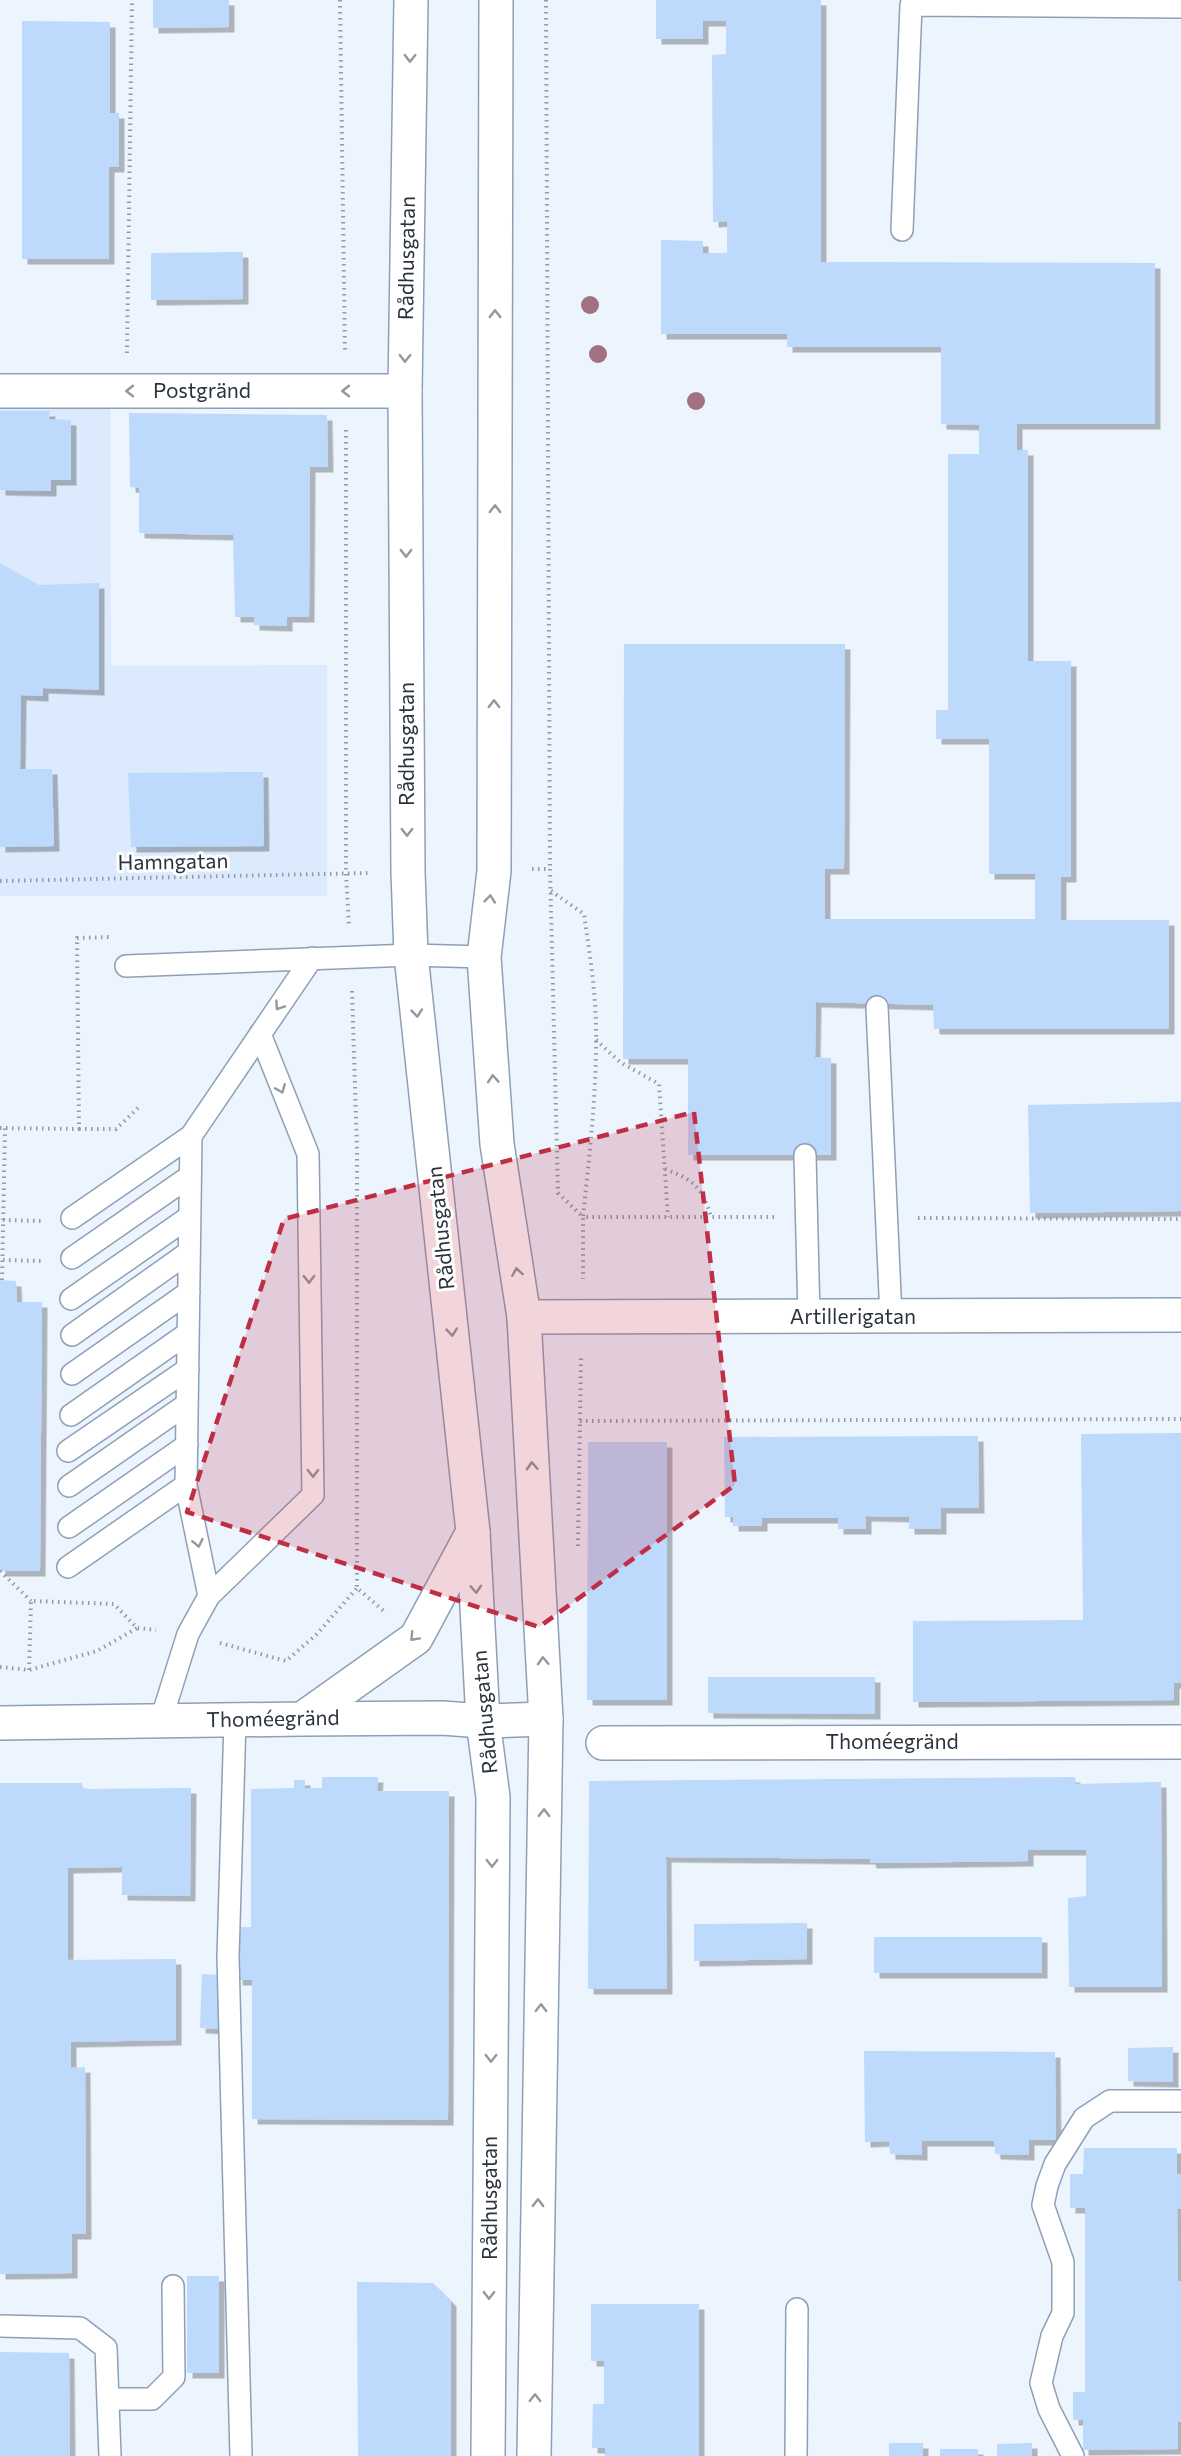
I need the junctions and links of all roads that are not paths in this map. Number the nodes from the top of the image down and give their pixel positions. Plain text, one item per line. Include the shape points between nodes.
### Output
1 (411, 0) edge
2 (496, 0) edge
3 (1181, 7) edge
4 (902, 230) dead end
5 (0, 391) edge
6 (405, 391) junction
7 (411, 955) junction
8 (484, 957) junction
9 (312, 958) junction
10 (130, 966) road end
11 (877, 1006) dead end
12 (260, 1034) junction
13 (190, 1136) junction
14 (805, 1155) dead end
15 (190, 1176) junction
16 (189, 1217) junction
17 (72, 1218) dead end
18 (189, 1252) junction
19 (72, 1258) dead end
20 (189, 1292) junction
21 (71, 1299) dead end
22 (1181, 1315) edge
23 (524, 1317) junction
24 (808, 1317) junction
25 (891, 1317) junction
26 (188, 1333) junction
27 (72, 1335) dead end
28 (188, 1369) junction
29 (72, 1374) dead end
30 (187, 1404) junction
31 (71, 1415) dead end
32 (187, 1444) junction
33 (68, 1451) dead end
34 (186, 1485) junction
35 (69, 1486) dead end
36 (69, 1527) dead end
37 (473, 1532) junction
38 (68, 1568) dead end
39 (209, 1596) junction
40 (302, 1719) junction
41 (546, 1719) junction
42 (161, 1720) junction
43 (235, 1720) junction
44 (483, 1721) junction
45 (0, 1723) edge
46 (1181, 1742) edge
47 (603, 1743) dead end
48 (1181, 2101) edge
49 (173, 2286) dead end
50 (797, 2309) dead end
51 (0, 2326) edge
52 (108, 2399) junction
53 (110, 2456) edge
54 (241, 2456) edge
55 (488, 2456) edge
56 (534, 2456) edge
57 (796, 2456) edge
58 (1073, 2456) edge

1 -> 6 main road, Rådhusgatan
8 -> 2 main road via 494,871
3 - 4 lane via 911,5
6 -> 5 main road, Postgränd
6 -> 7 main road, Rådhusgatan
7 - 8 lane
7 - 9 lane
7 -> 37 main road, Rådhusgatan
23 -> 8 main road via 498,1144
9 - 10 lane
9 -> 12 lane
11 - 25 lane
12 - 13 lane
12 -> 39 lane via 308,1154 313,1495
13 - 15 lane
13 - 17 lane
14 - 24 lane
15 - 16 lane
15 - 19 lane
16 - 18 lane
16 - 21 lane
18 - 20 lane
18 - 27 lane
20 - 26 lane
20 - 29 lane
22 - 25 main road, Artillerigatan
23 - 24 main road, Artillerigatan
41 -> 23 main road
24 - 25 main road, Artillerigatan
26 - 28 lane
26 - 31 lane
28 - 30 lane
28 - 33 lane
30 - 32 lane
30 - 35 lane
32 - 34 lane
32 - 36 lane
34 - 38 lane
34 -> 39 lane
37 - 40 main road via 416,1638
37 -> 44 main road, Rådhusgatan
39 - 42 lane via 188,1634
40 - 43 main road, Thoméegränd
40 - 44 main road, Thoméegränd
41 - 44 main road, Thoméegränd
56 -> 41 main road
42 - 43 main road, Thoméegränd
42 - 45 main road, Thoméegränd
43 - 54 lane via 228,1957
44 -> 55 main road, Rådhusgatan via 493,1797
46 - 47 main road, Thoméegränd
48 - 58 lane via 1110,2101 1084,2118 1055,2164 1047,2186 1043,2205 1063,2262 1063,2313 1052,2336 1041,2383 1049,2409
49 - 52 lane via 174,2377 152,2399
50 - 57 lane
51 - 52 lane via 80,2328 106,2348
52 - 53 lane

